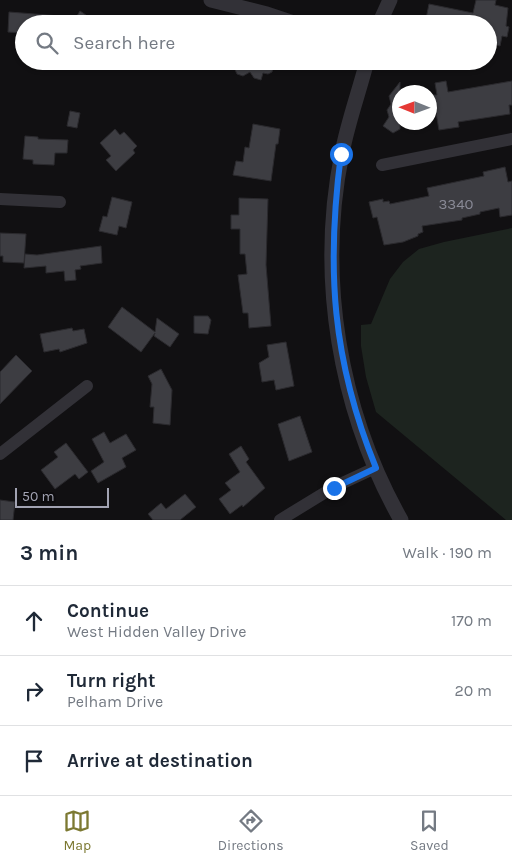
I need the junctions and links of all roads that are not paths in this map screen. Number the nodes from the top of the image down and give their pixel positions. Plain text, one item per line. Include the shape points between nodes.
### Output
1 (211, 0) edge
2 (390, 0) edge
3 (271, 15) edge
4 (383, 15) edge
5 (364, 70) edge
6 (512, 138) edge
7 (382, 165) dead end
8 (0, 199) edge
9 (60, 202) dead end
10 (87, 386) dead end
11 (0, 454) edge
12 (376, 468) junction
13 (280, 520) edge
14 (401, 520) edge

1 - 3 street
2 - 4 street
5 - 12 street via 341,154 333,237 333,284 336,328 345,374 353,408
6 - 7 street
8 - 9 street
10 - 11 street
12 - 13 street
12 - 14 street

